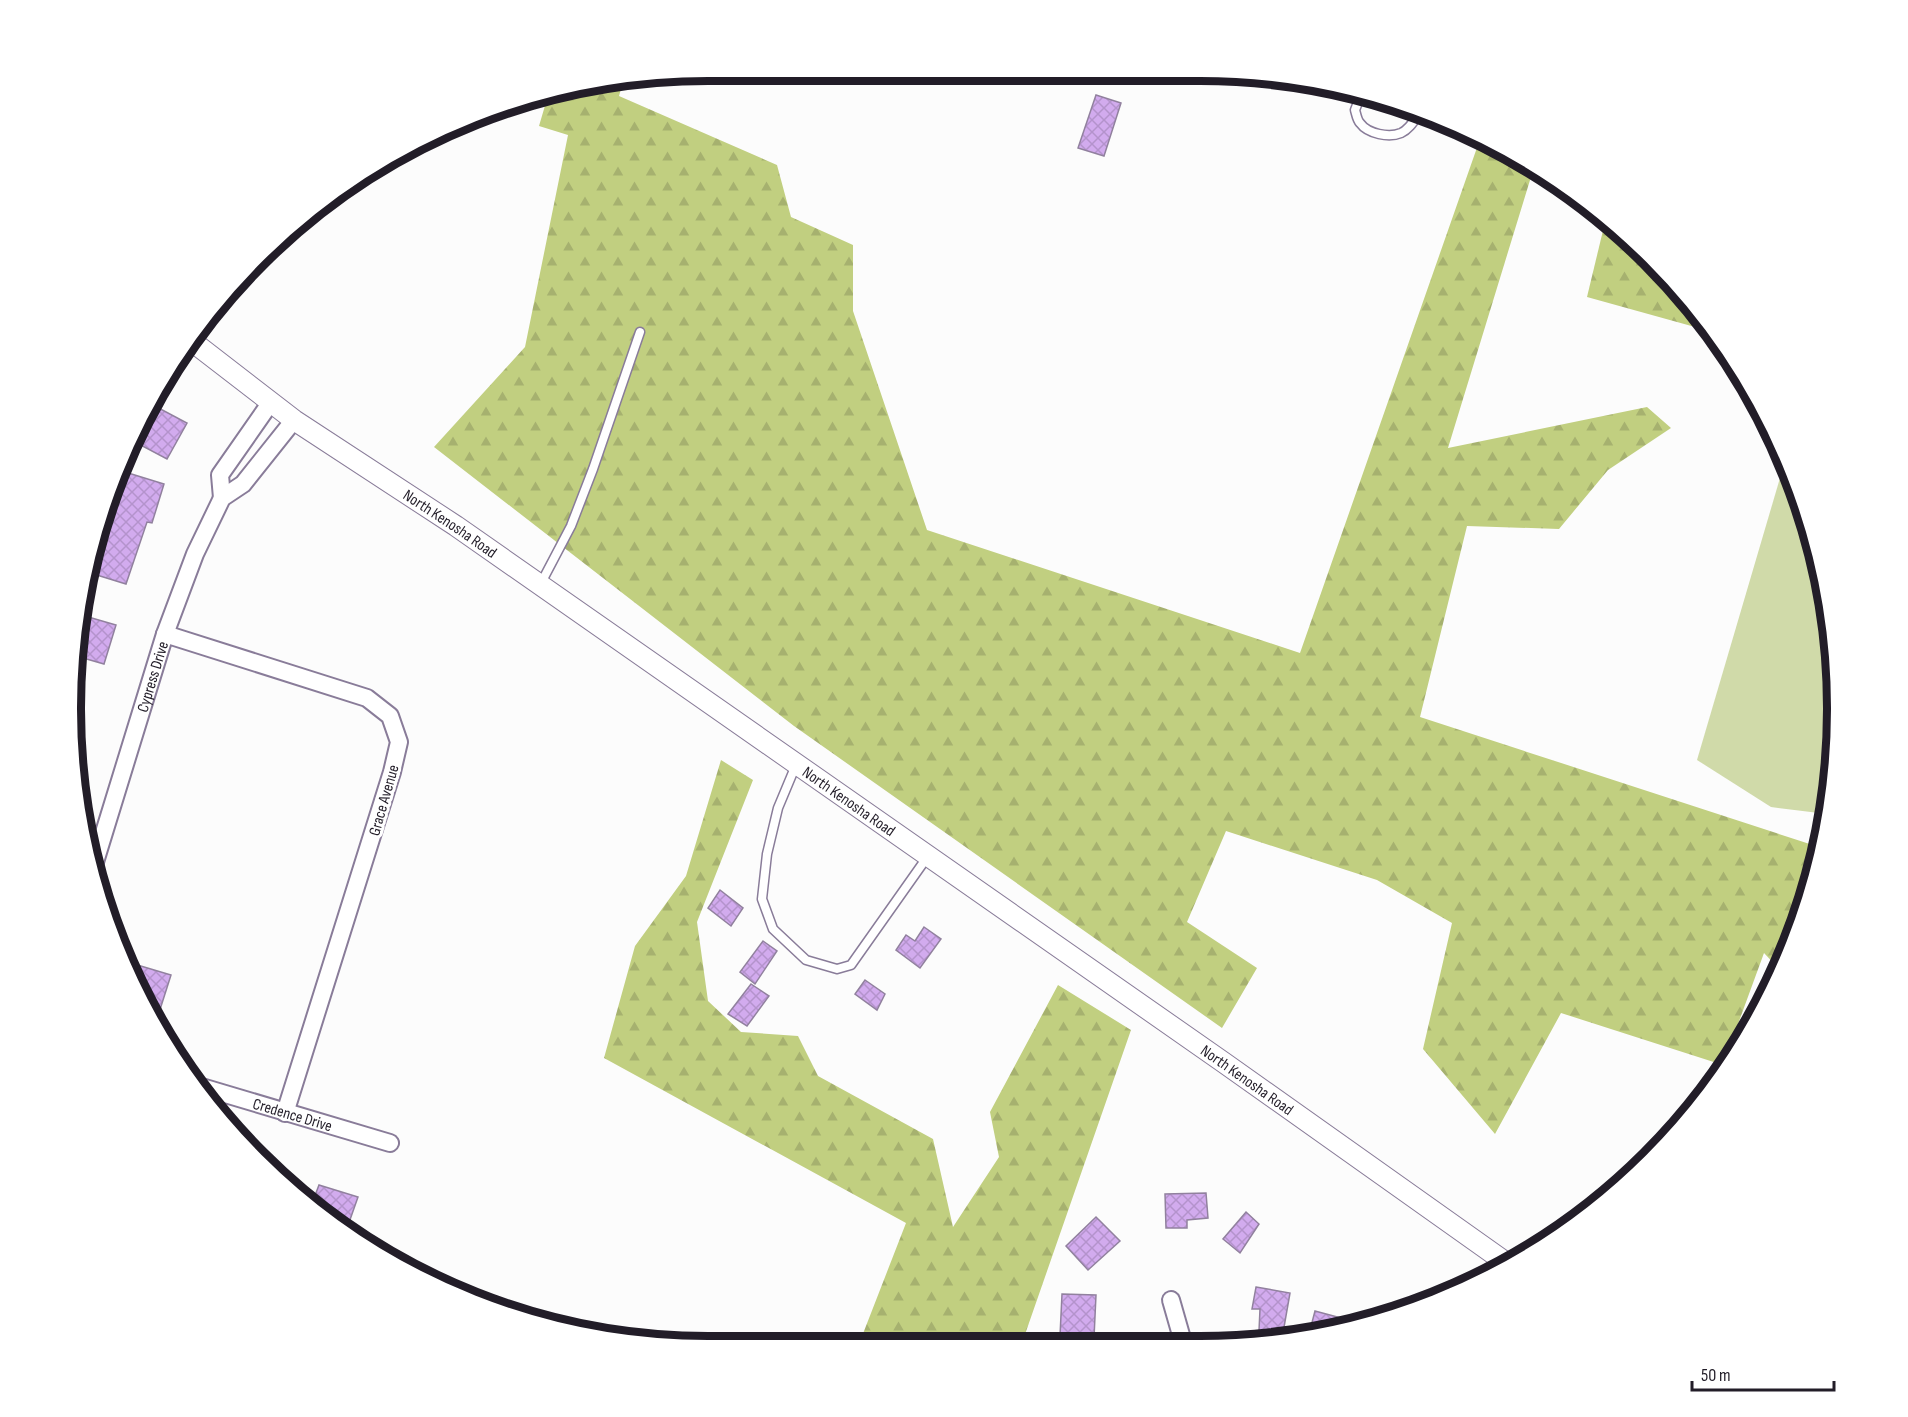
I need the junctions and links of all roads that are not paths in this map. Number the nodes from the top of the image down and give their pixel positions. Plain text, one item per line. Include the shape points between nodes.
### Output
1 (1358, 101) edge
2 (1415, 119) edge
3 (640, 332) dead end
4 (198, 345) edge
5 (271, 402) junction
6 (294, 420) junction
7 (222, 498) junction
8 (540, 586) junction
9 (165, 634) junction
10 (797, 764) junction
11 (98, 853) edge
12 (928, 856) junction
13 (211, 1090) edge
14 (285, 1113) junction
15 (390, 1143) dead end
16 (1500, 1259) edge
17 (1171, 1300) dead end
18 (1181, 1336) edge

1 - 2 lane via 1355,110 1359,123 1371,131 1385,135 1401,133
3 - 8 lane via 575,516
4 - 5 street, North Kenosha Road
5 - 6 street, North Kenosha Road
5 - 7 street, Cypress Drive via 220,475
6 - 7 street, Cypress Drive via 243,484
6 - 8 street, North Kenosha Road
7 - 9 street, Cypress Drive via 195,554
8 - 10 street, North Kenosha Road
9 - 11 street, Cypress Drive
9 - 14 street, Grace Avenue via 367,698 390,716 399,742
10 - 12 street, North Kenosha Road
10 - 12 lane via 778,808 762,899 773,929 806,960 837,969 851,965
12 - 16 street, North Kenosha Road
13 - 14 street, Credence Drive
14 - 15 street, Credence Drive
17 - 18 street

